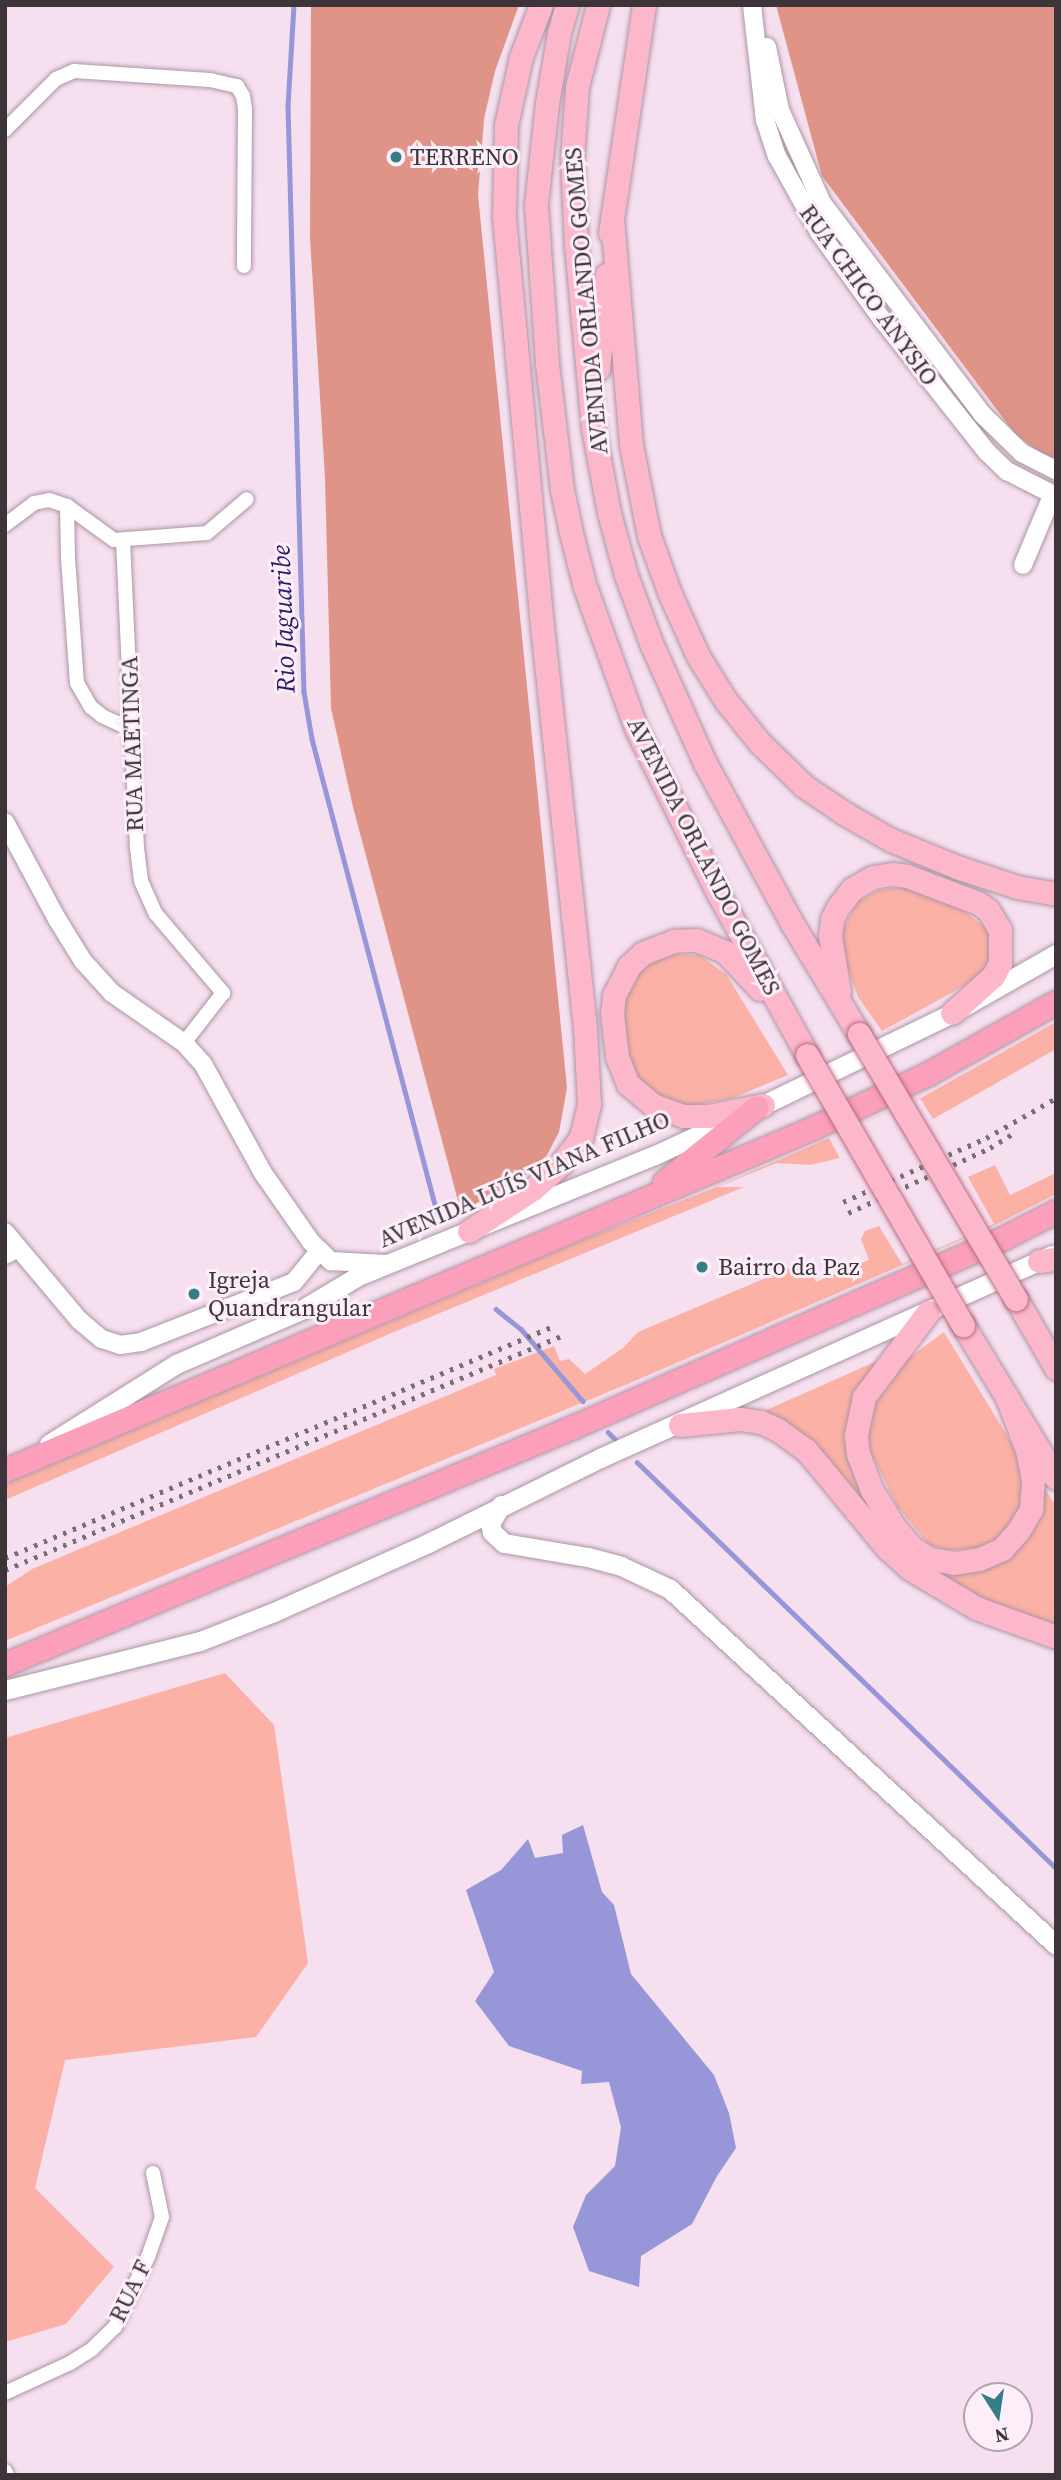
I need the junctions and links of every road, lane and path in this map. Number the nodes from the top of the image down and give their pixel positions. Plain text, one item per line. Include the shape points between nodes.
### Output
1 (541, 5) edge
2 (567, 5) edge
3 (597, 5) edge
4 (644, 5) edge
5 (752, 5) edge
6 (760, 5) edge
7 (5, 130) edge
8 (612, 218) junction
9 (244, 266) dead end
10 (593, 428) junction
11 (1056, 470) edge
12 (1054, 496) edge
13 (247, 499) dead end
14 (67, 506) junction
15 (5, 526) edge
16 (122, 540) junction
17 (1023, 565) dead end
18 (132, 730) junction
19 (5, 822) edge
20 (1056, 894) edge
21 (1056, 954) edge
22 (1056, 1002) edge
23 (842, 1004) junction
24 (952, 1013) junction
25 (795, 1032) junction
26 (184, 1043) junction
27 (761, 1106) junction
28 (643, 1200) junction
29 (1056, 1211) edge
30 (469, 1231) junction
31 (5, 1232) edge
32 (13, 1253) edge
33 (325, 1256) junction
34 (1050, 1258) edge
35 (388, 1264) junction
36 (330, 1292) junction
37 (928, 1312) junction
38 (1055, 1366) edge
39 (1008, 1400) junction
40 (677, 1427) junction
41 (12, 1467) edge
42 (1056, 1478) edge
43 (502, 1505) junction
44 (1056, 1637) edge
45 (5, 1664) edge
46 (5, 1690) edge
47 (1056, 1945) edge
48 (153, 2173) dead end
49 (8, 2390) edge

1 - 30 main road via 521,57 506,125 505,216 590,1104 581,1137 561,1164 533,1189
2 - 25 main road, AVENIDA ORLANDO GOMES via 547,103 536,205 547,364 570,529 585,587 636,728
3 - 10 main road, AVENIDA ORLANDO GOMES via 572,130 574,218
4 - 8 main road
5 - 12 street, RUA CHICO ANYSIO via 765,120 777,156 819,232 987,452 1007,471
6 - 11 street, RUA CHICO ANYSIO via 780,110 822,203 982,414 1022,453
7 - 9 street via 56,79 74,71 210,80 237,86 245,109
8 - 10 main road
8 - 20 main road via 631,445 649,536 698,656 726,701 804,786 891,840 1017,887
10 - 23 main road, AVENIDA ORLANDO GOMES via 609,513 651,643 733,816
11 - 12 street via 1044,481
12 - 17 street
13 - 16 street via 207,533
14 - 15 street via 49,500 34,503
14 - 16 street via 106,536
14 - 18 street via 77,683 91,707
16 - 18 street, RUA MAETINGA
18 - 26 street, RUA MAETINGA via 136,848 147,899 223,993
19 - 26 street via 96,979
21 - 24 main road, AVENIDA LUÍS VIANA FILHO
22 - 28 highway, AVENIDA LUÍS VIANA FILHO via 929,1073
23 - 24 main road via 831,951 832,919 852,889 873,877 893,874 978,903 1000,930 1000,963
23 - 38 main road, AVENIDA ORLANDO GOMES, bridge
24 - 27 main road, AVENIDA LUÍS VIANA FILHO
25 - 27 main road via 725,952 697,940 659,944 643,953 620,979 612,1013 617,1056 628,1084 641,1097 684,1116
25 - 39 main road, AVENIDA ORLANDO GOMES, bridge
26 - 33 street via 203,1064 263,1173
27 - 28 highway
27 - 30 main road, AVENIDA LUÍS VIANA FILHO
28 - 41 highway, AVENIDA LUÍS VIANA FILHO
29 - 45 highway via 573,1427
30 - 35 main road, AVENIDA LUÍS VIANA FILHO
31 - 32 street
32 - 33 street via 79,1320 102,1339 120,1345 141,1342 294,1282
33 - 35 street
33 - 36 street
34 - 37 main road
35 - 36 main road, AVENIDA LUÍS VIANA FILHO
36 - 41 main road, AVENIDA LUÍS VIANA FILHO via 303,1309 176,1364
37 - 39 main road via 864,1397 856,1436 872,1490 893,1525 912,1548 930,1559 954,1563 1002,1549 1031,1509 1033,1480 1027,1450
37 - 40 main road
39 - 42 main road, AVENIDA ORLANDO GOMES
40 - 43 main road
40 - 44 main road via 740,1419 778,1430 806,1450 909,1568 976,1608
43 - 46 main road via 342,1584 200,1641
43 - 47 main road via 490,1523 503,1543 621,1566 670,1589
48 - 49 street, RUA F via 162,2217 115,2327 70,2363

